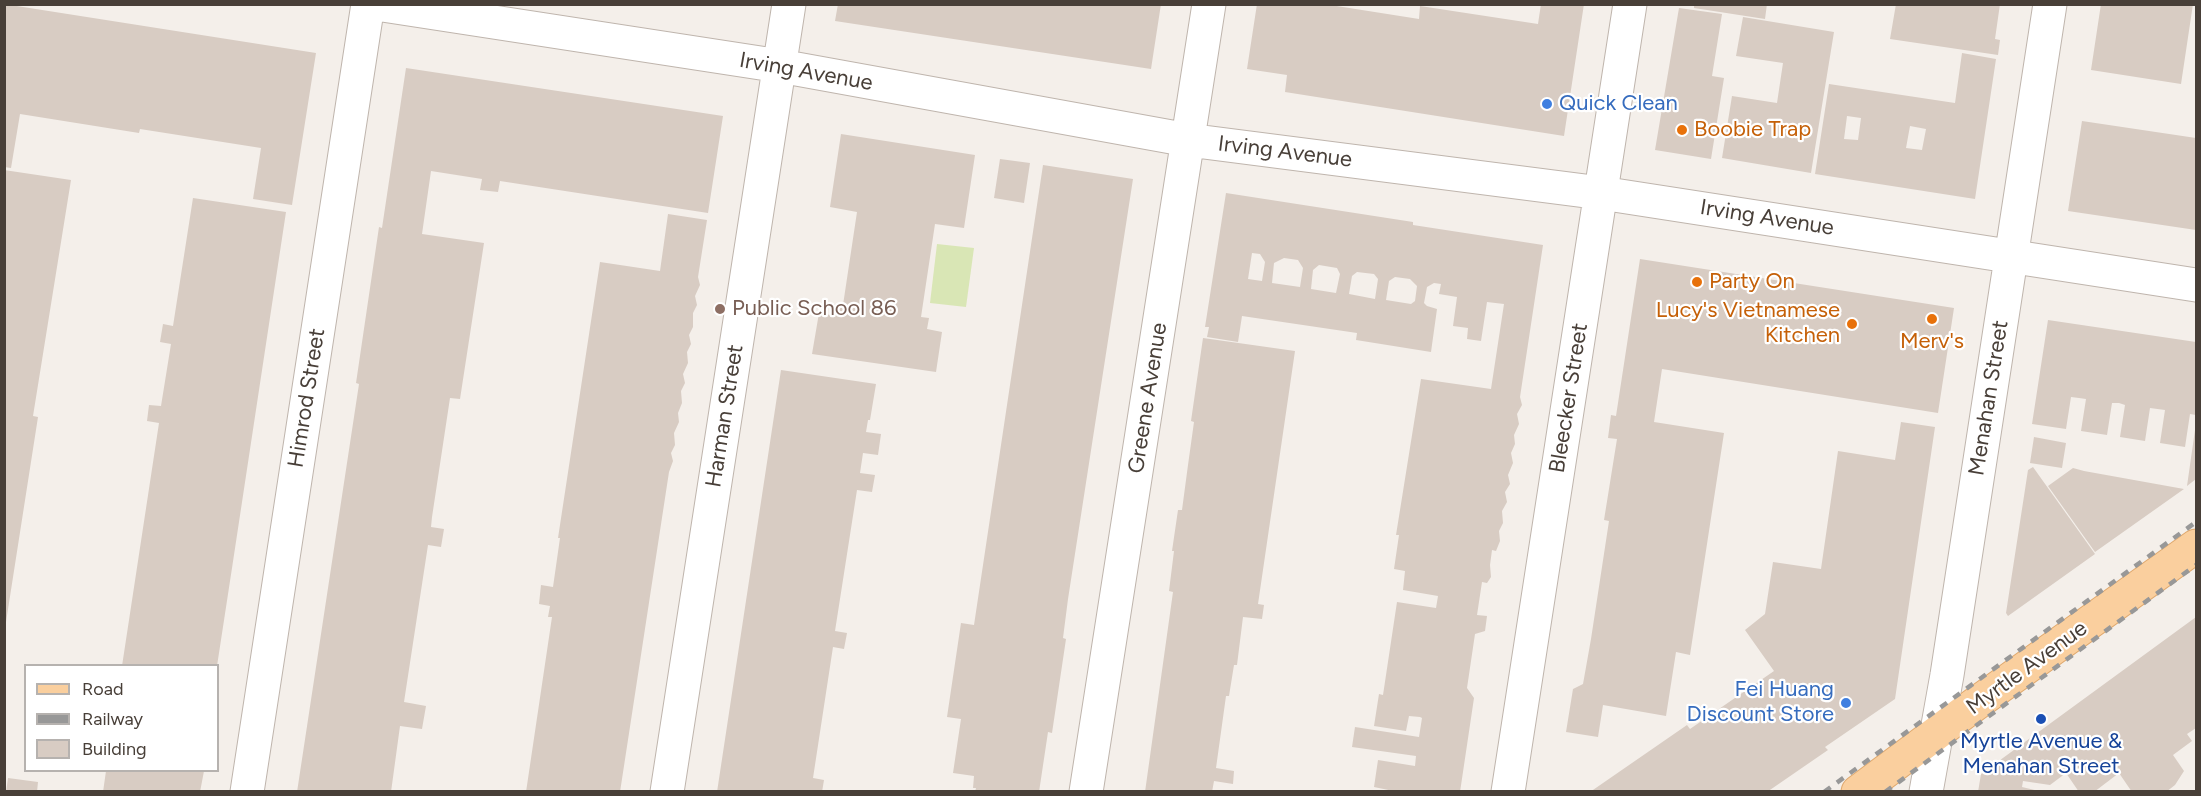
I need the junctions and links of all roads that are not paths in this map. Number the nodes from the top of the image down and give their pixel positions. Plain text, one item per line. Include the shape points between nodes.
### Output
1 (368, 4) edge
2 (376, 4) edge
3 (789, 4) edge
4 (1209, 4) edge
5 (1630, 4) edge
6 (2050, 4) edge
7 (780, 66) junction
8 (1188, 140) junction
9 (1601, 193) junction
10 (2012, 256) junction
11 (2196, 285) edge
12 (2196, 546) edge
13 (1936, 734) junction
14 (247, 792) edge
15 (667, 792) edge
16 (1086, 792) edge
17 (1508, 792) edge
18 (1858, 792) edge
19 (1926, 792) edge

1 - 14 street, Himrod Street
2 - 7 street, Irving Avenue
3 - 7 street, Harman Street
4 - 8 street, Greene Avenue
5 - 9 street, Bleecker Street
6 - 10 street, Menahan Street
7 - 8 street, Irving Avenue
7 - 15 street, Harman Street
8 - 9 street, Irving Avenue
8 - 16 street, Greene Avenue
9 - 10 street, Irving Avenue
9 - 17 street, Bleecker Street
10 - 11 street, Irving Avenue
10 - 13 street, Menahan Street
12 - 13 main road, Myrtle Avenue
13 - 18 main road, Myrtle Avenue
13 - 19 street, Menahan Street

